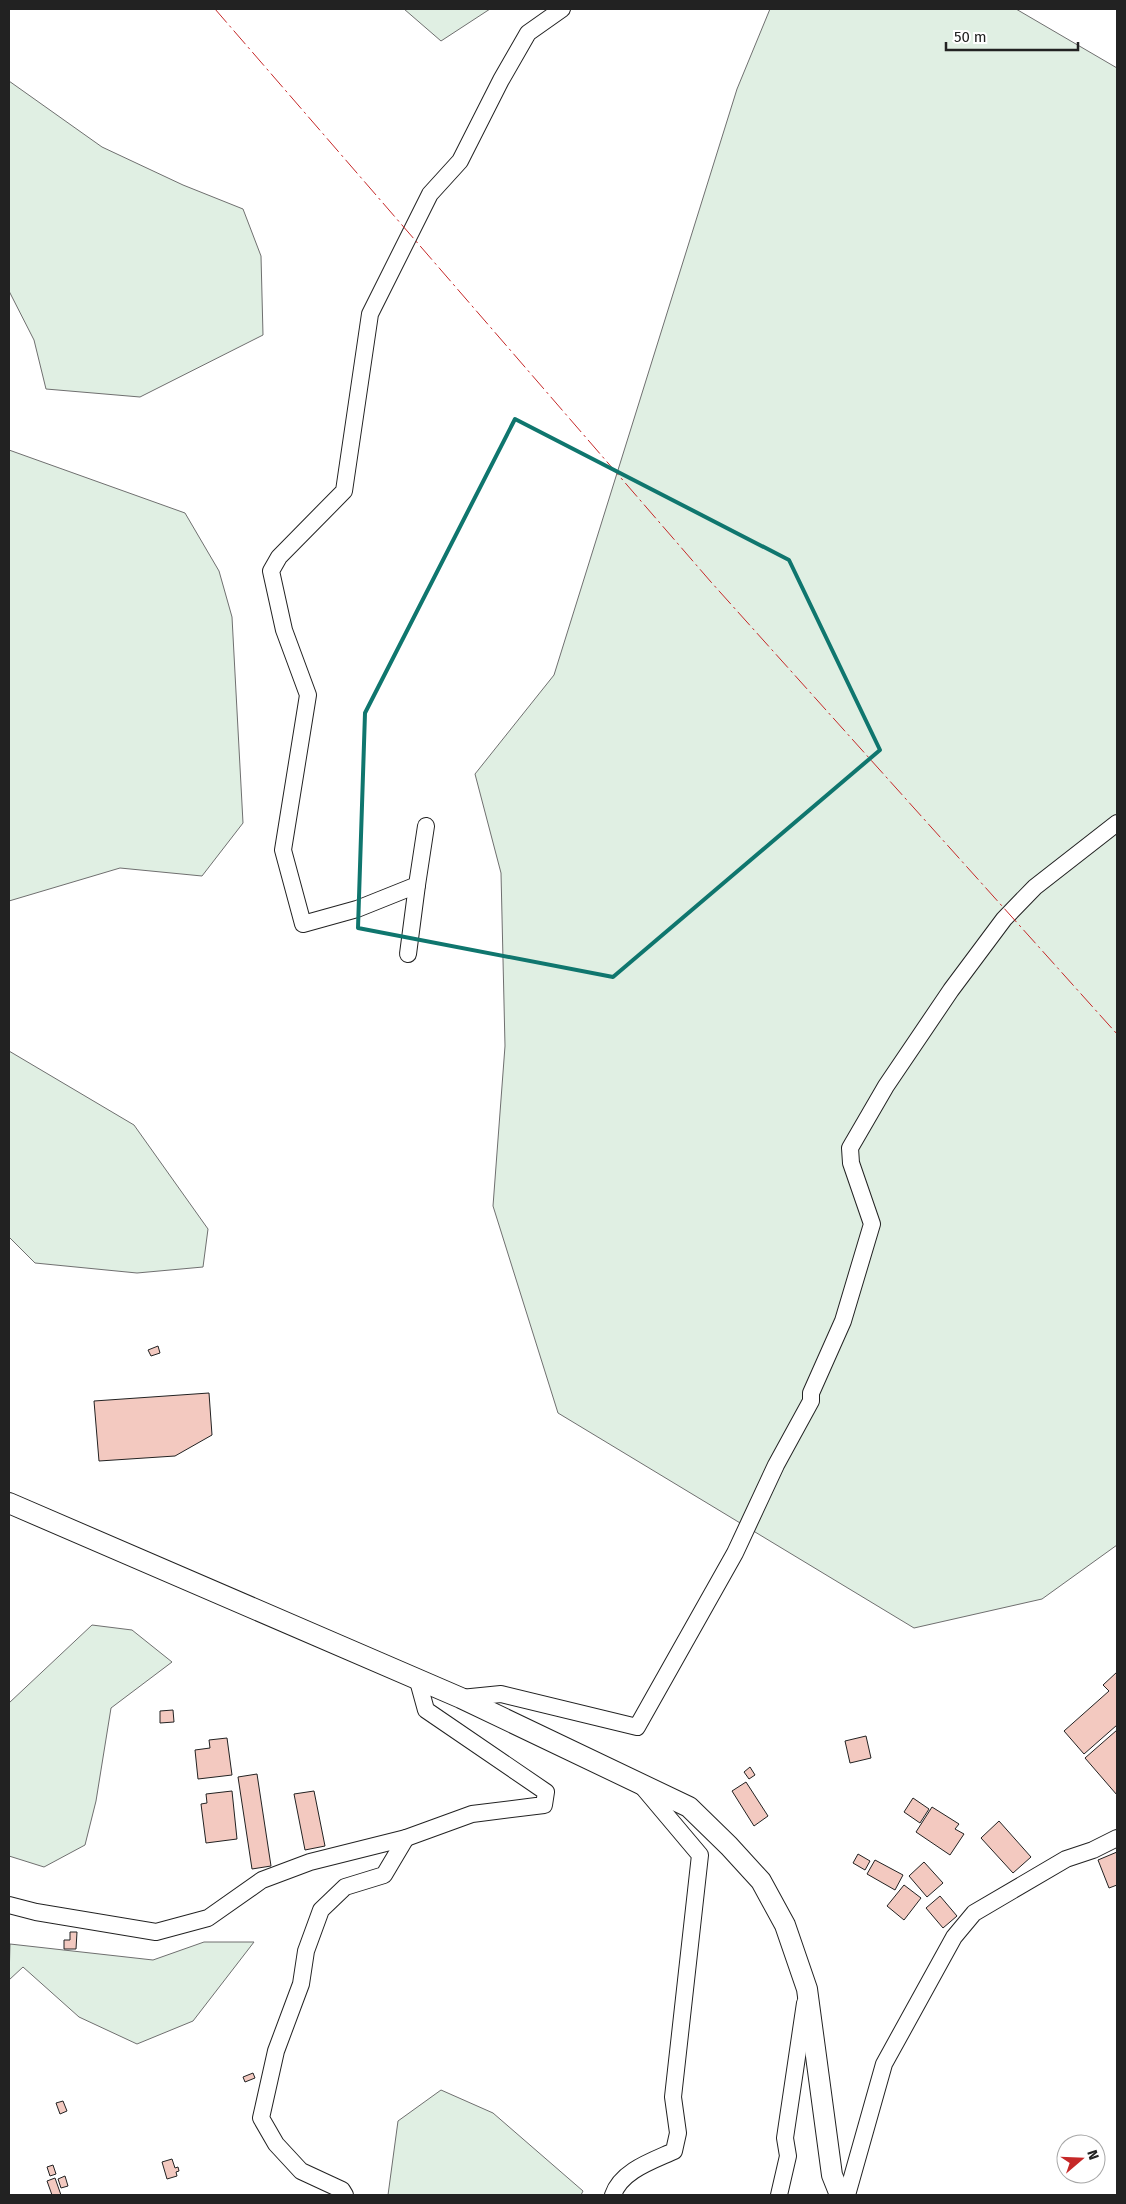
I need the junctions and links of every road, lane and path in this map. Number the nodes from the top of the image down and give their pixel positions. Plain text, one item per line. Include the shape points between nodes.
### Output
1 (562, 9) edge
2 (1117, 823) edge
3 (426, 826) dead end
4 (417, 885) junction
5 (408, 954) dead end
6 (9, 1503) edge
7 (418, 1681) junction
8 (462, 1698) junction
9 (637, 1781) junction
10 (406, 1838) junction
11 (1117, 1838) edge
12 (9, 1905) edge
13 (806, 1989) junction
14 (345, 2195) edge
15 (613, 2195) edge
16 (779, 2195) edge
17 (840, 2195) edge
18 (847, 2195) edge

1 - 4 street via 528,33 460,161 430,194 370,314 344,491 278,557 271,571 284,630 308,695 283,850 303,924 357,910
2 - 8 street via 1035,887 1004,919 897,1070 850,1148 851,1163 872,1224 843,1322 811,1401 776,1465 735,1553 637,1727 501,1694
3 - 4 street
4 - 5 street
6 - 7 street
7 - 8 street
7 - 10 street via 426,1710 546,1792 544,1805 472,1814
8 - 9 street
9 - 13 street via 689,1806 761,1881 785,1925
9 - 15 street via 700,1855 673,2096 678,2134 674,2151 638,2167 616,2187
10 - 12 street via 310,1862 262,1880 208,1918 156,1932
10 - 14 street via 384,1875 345,1887 320,1910 306,1951 301,1984 276,2051 261,2118 276,2144 301,2171 342,2190
11 - 18 street via 1066,1859 974,1913 954,1937 884,2064
13 - 16 street via 785,2138 788,2156
13 - 17 street via 832,2175

